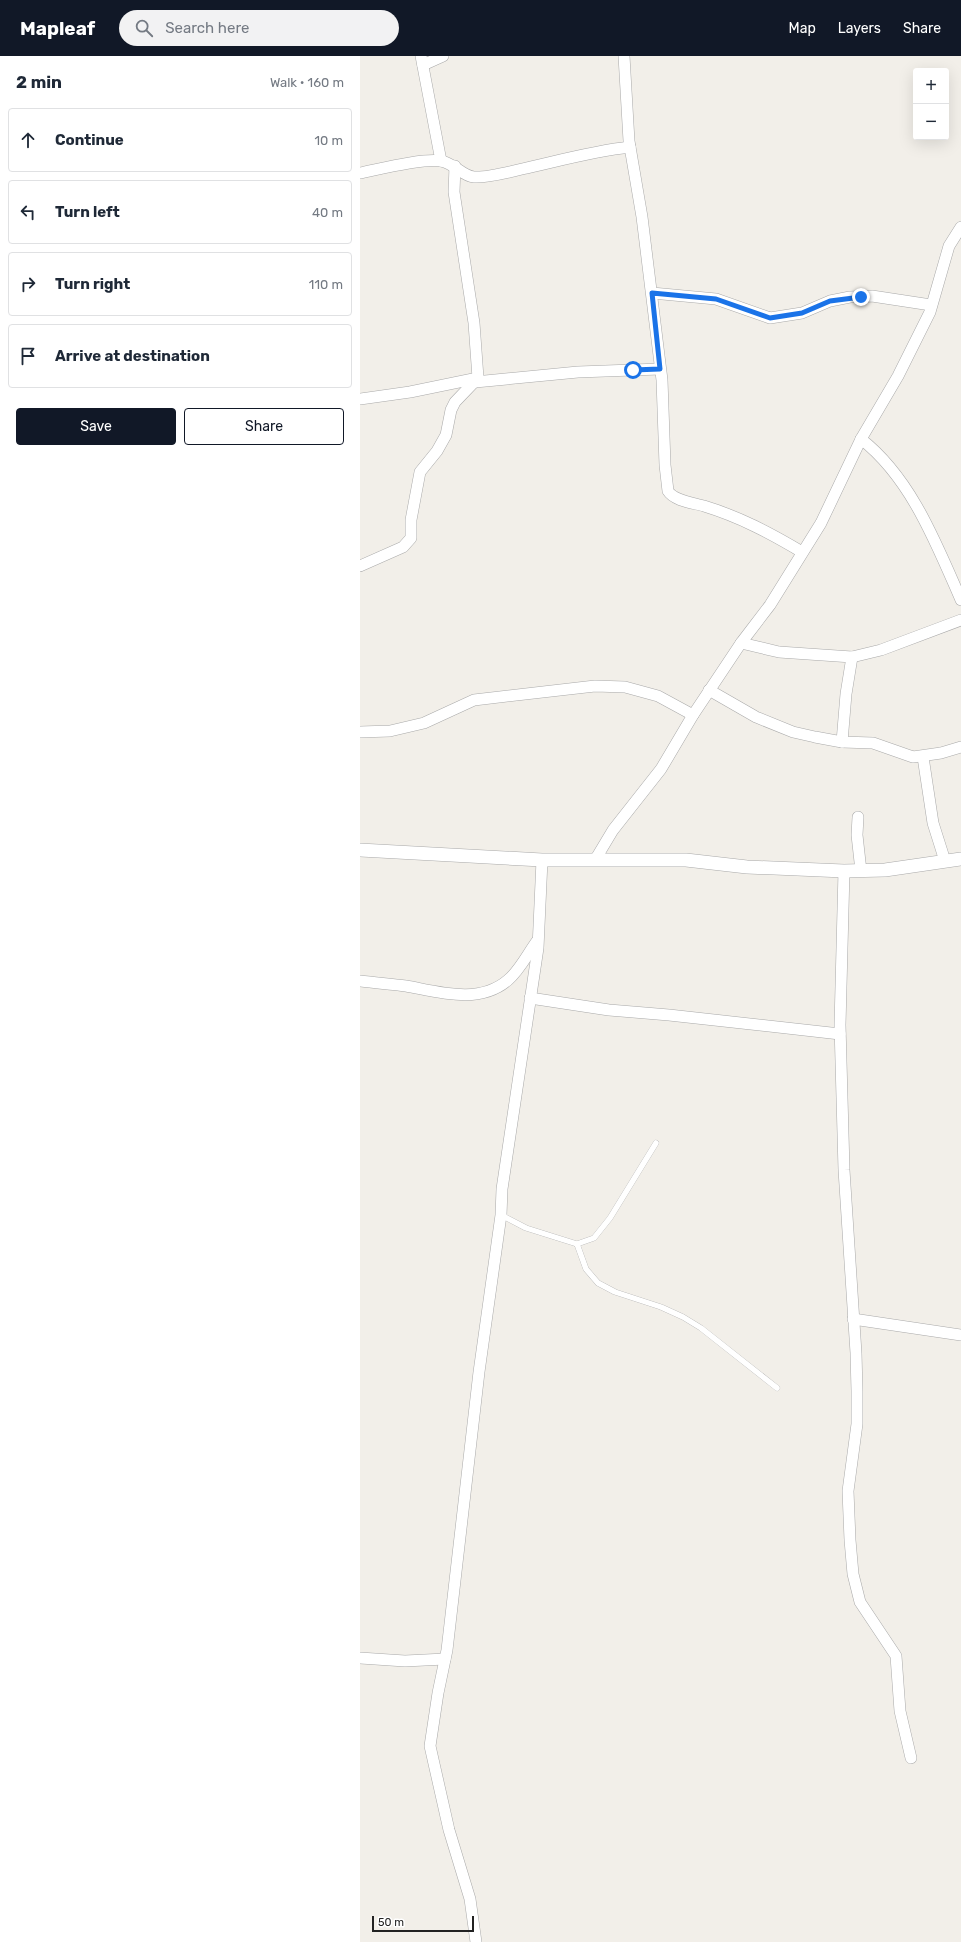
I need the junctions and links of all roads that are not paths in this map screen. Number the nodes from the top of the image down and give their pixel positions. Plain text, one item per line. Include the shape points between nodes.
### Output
1 (443, 56) edge
2 (624, 56) edge
3 (422, 60) edge
4 (630, 147) junction
5 (441, 161) junction
6 (455, 166) junction
7 (360, 173) edge
8 (961, 226) edge
9 (652, 293) junction
10 (931, 305) junction
11 (660, 369) junction
12 (477, 380) junction
13 (360, 399) edge
14 (861, 439) junction
15 (802, 552) junction
16 (360, 566) edge
17 (961, 600) edge
18 (961, 620) edge
19 (741, 643) junction
20 (852, 657) junction
21 (709, 690) junction
22 (693, 715) junction
23 (360, 732) edge
24 (842, 742) junction
25 (961, 747) edge
26 (923, 757) junction
27 (858, 817) dead end
28 (360, 850) edge
29 (961, 859) edge
30 (542, 860) junction
31 (595, 860) junction
32 (945, 861) junction
33 (844, 871) junction
34 (861, 871) junction
35 (538, 939) junction
36 (360, 982) edge
37 (530, 998) junction
38 (840, 1034) junction
39 (656, 1143) dead end
40 (501, 1215) junction
41 (577, 1244) junction
42 (853, 1319) junction
43 (961, 1335) edge
44 (777, 1388) dead end
45 (360, 1658) edge
46 (445, 1660) junction
47 (911, 1758) dead end
48 (476, 1942) edge

1 - 3 street
2 - 4 street
3 - 5 street
4 - 6 street via 601,150 509,172 474,177
4 - 9 street
5 - 6 street
5 - 7 street via 425,161
6 - 12 street via 454,192 474,316
8 - 10 street via 949,246
9 - 10 street via 716,299 770,318 802,313 830,301 850,297 872,296
9 - 11 street
10 - 14 street via 930,312 898,376
11 - 12 street
11 - 15 street via 669,494 761,528
12 - 13 street
12 - 16 street via 451,410 446,436 420,472 411,520 411,538 403,547
14 - 15 street via 821,523
14 - 17 street via 879,453 900,480 923,519
15 - 19 street via 770,605
18 - 20 street via 881,650
19 - 20 street via 779,652
19 - 21 street
20 - 24 street
21 - 22 street
21 - 24 street via 756,717 793,732
22 - 23 street via 658,696 625,687 595,686 474,700 424,723 390,731
22 - 31 street via 661,769 613,830
24 - 26 street via 873,743 904,755
25 - 26 street
26 - 32 street via 933,823
27 - 34 street
28 - 30 street
29 - 32 street
30 - 31 street
30 - 35 street
31 - 33 street via 686,860 747,867
32 - 34 street
33 - 34 street
33 - 38 street
35 - 36 street via 509,979 484,992 442,994 404,986
35 - 37 street
37 - 38 street via 609,1010
37 - 40 street via 502,1189
38 - 42 street via 844,1170
39 - 41 lane via 610,1218 594,1238
40 - 41 lane via 526,1228
40 - 46 street via 479,1372
41 - 44 lane via 586,1269 598,1283 615,1292 661,1306 683,1317 701,1328
42 - 43 street
42 - 47 street via 857,1424 848,1491 853,1574 860,1602 896,1656 900,1711
45 - 46 street
46 - 48 street via 430,1746 449,1830 470,1899

